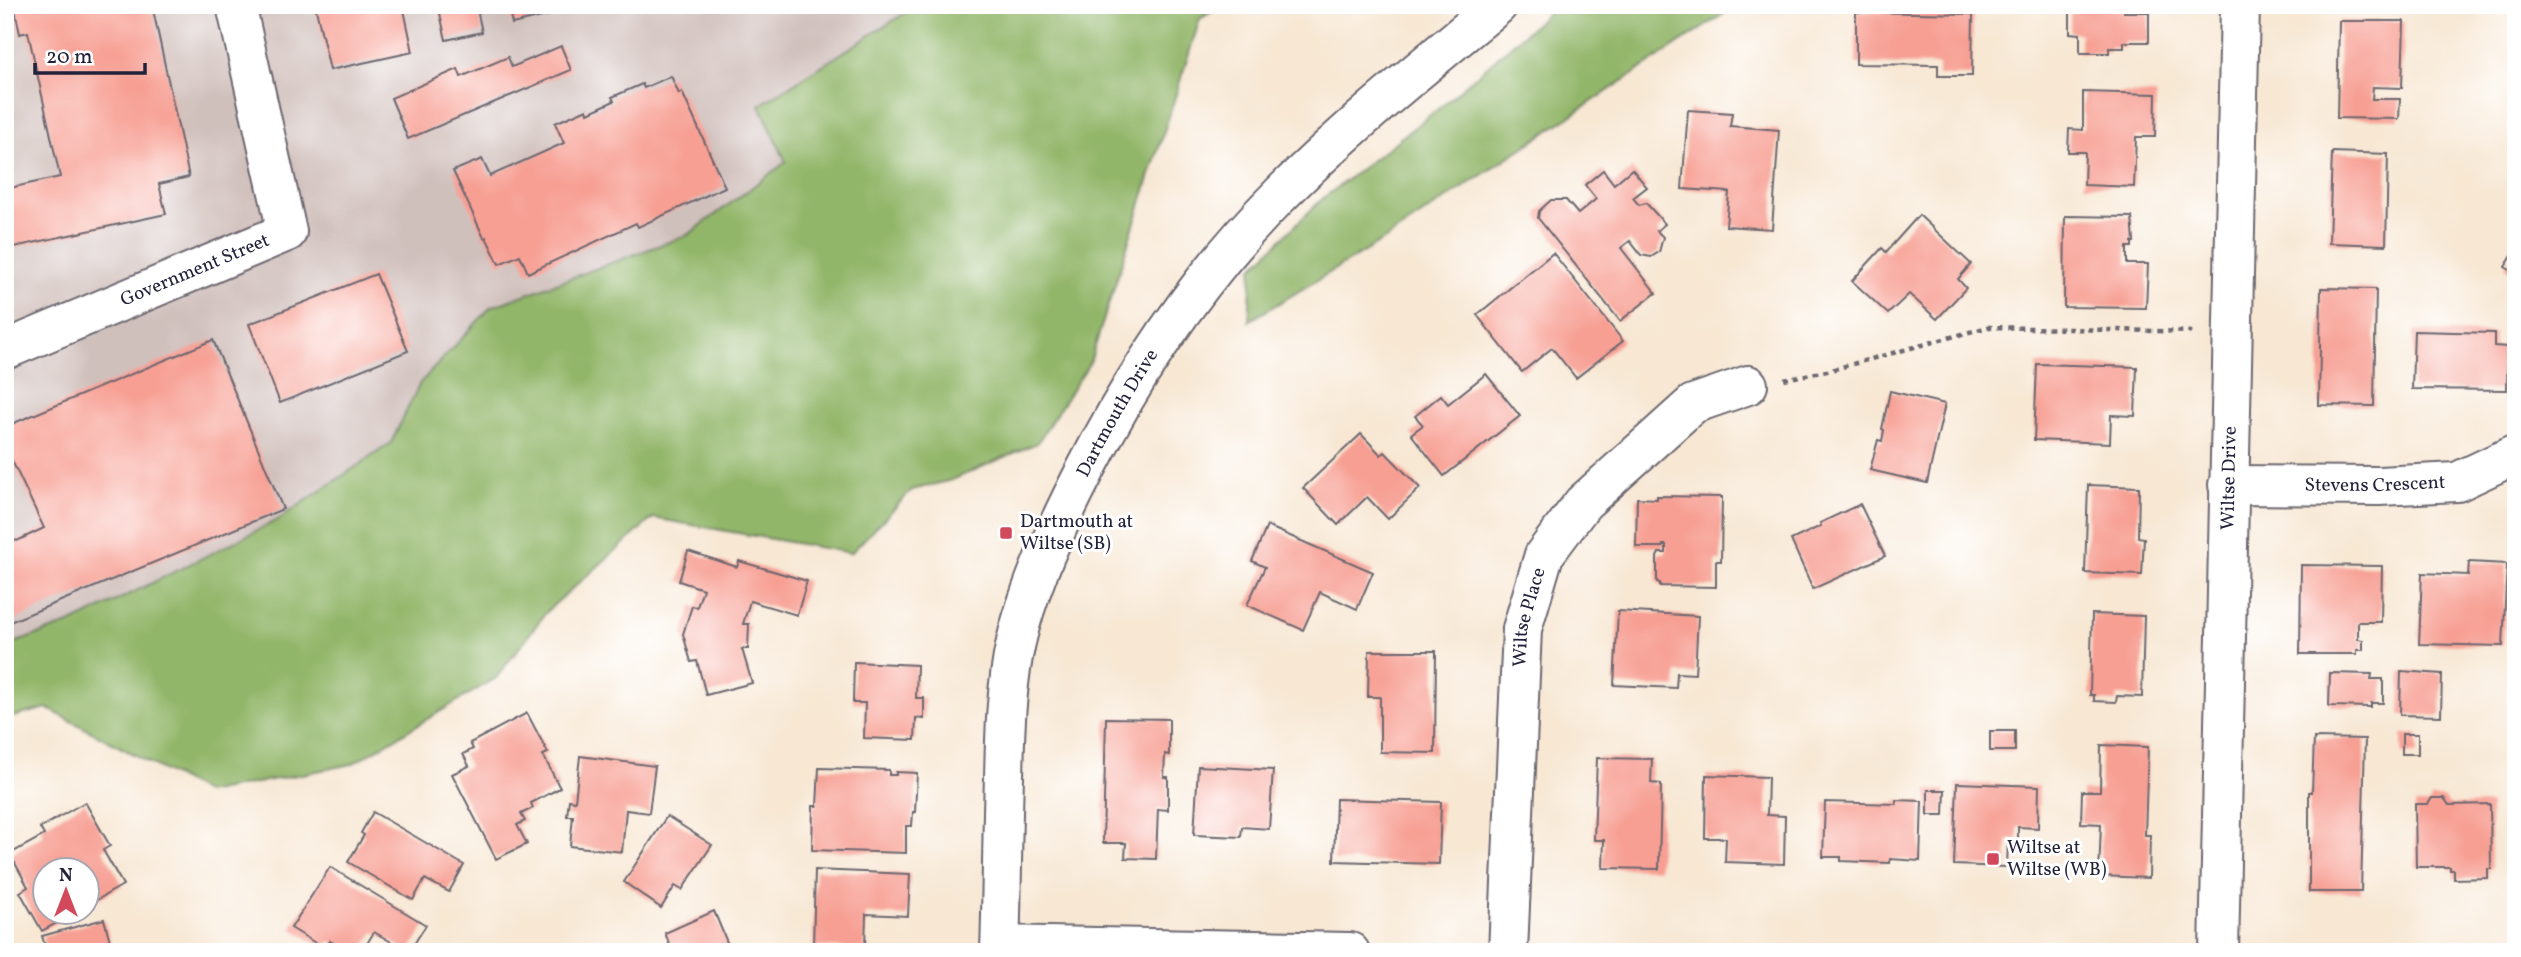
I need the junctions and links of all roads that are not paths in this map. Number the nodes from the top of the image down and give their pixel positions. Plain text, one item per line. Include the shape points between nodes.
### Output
1 (236, 5) edge
2 (1498, 5) edge
3 (2240, 5) edge
4 (5, 350) edge
5 (1748, 385) road end
6 (2516, 454) edge
7 (2228, 485) junction
8 (1000, 948) edge
9 (1350, 952) edge
10 (1508, 952) edge
11 (2219, 952) edge

1 - 4 street, Government Street via 287,232
2 - 8 street, Dartmouth Drive via 1390,94 1279,196 1169,329 1103,436 1067,506 1016,641 1006,712
3 - 7 street, Wiltse Drive
5 - 10 street, Wiltse Place via 1693,404 1583,503 1544,555 1522,629
6 - 7 street, Stevens Crescent via 2457,482
7 - 11 street, Wiltse Drive
8 - 9 street

